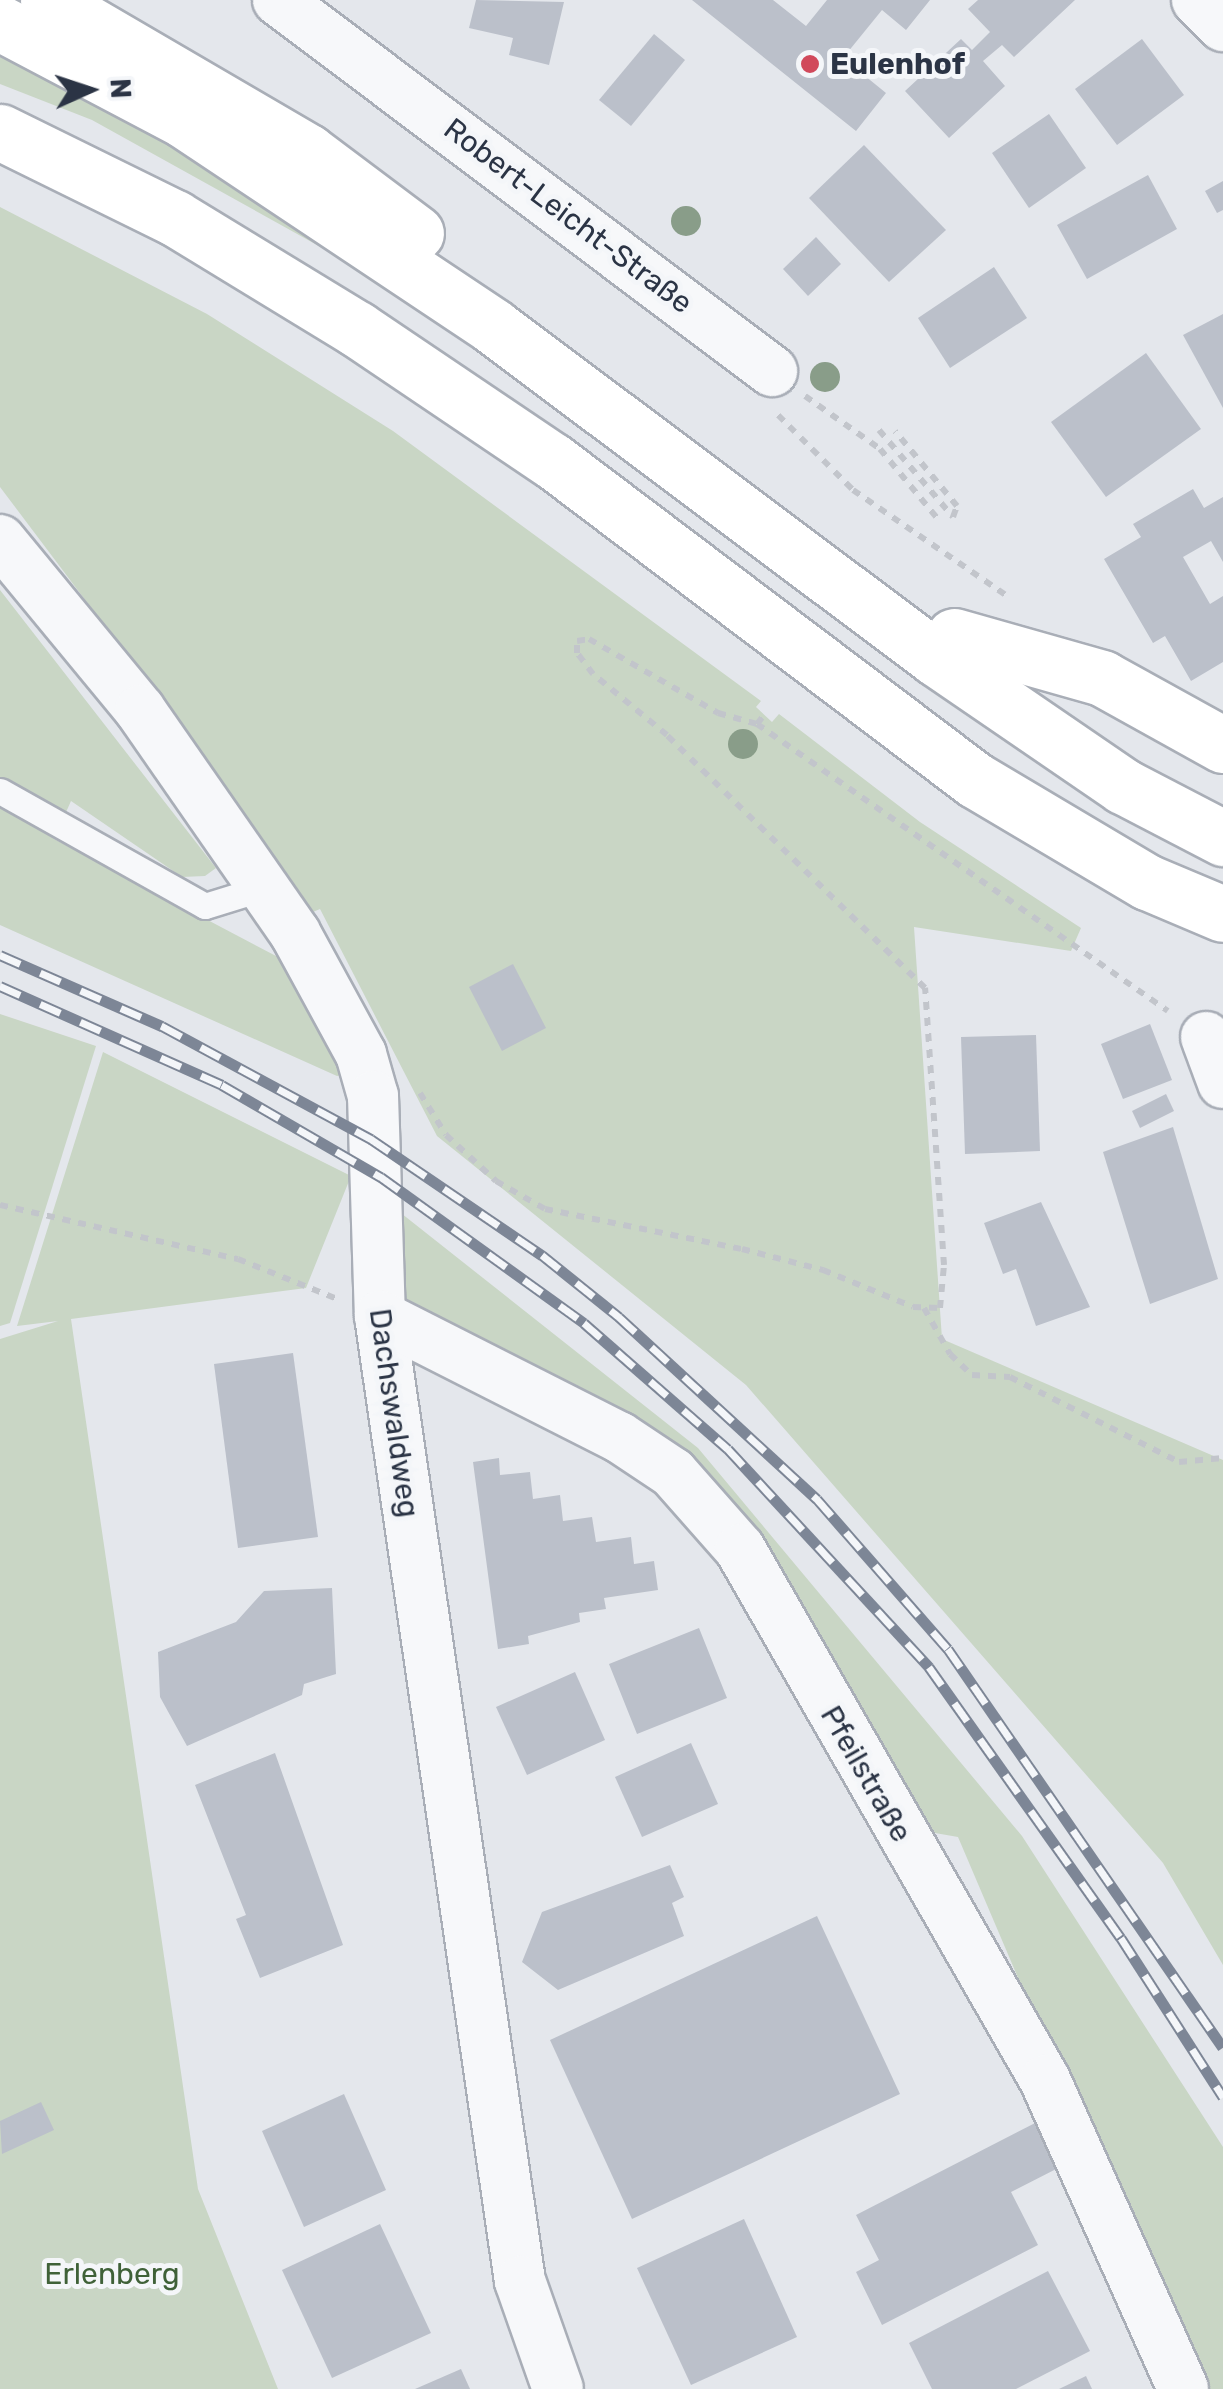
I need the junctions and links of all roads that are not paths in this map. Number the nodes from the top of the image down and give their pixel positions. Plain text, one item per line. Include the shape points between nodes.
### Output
1 (48, 0) edge
2 (278, 0) edge
3 (1197, 0) edge
4 (0, 23) edge
5 (1223, 26) edge
6 (0, 132) edge
7 (772, 372) road end
8 (0, 540) edge
9 (954, 636) junction
10 (1223, 745) edge
11 (0, 791) edge
12 (1223, 809) edge
13 (1223, 838) edge
14 (1147, 882) junction
15 (263, 888) junction
16 (1223, 914) edge
17 (1223, 955) edge
18 (1206, 1036) road end
19 (1223, 1083) edge
20 (380, 1316) junction
21 (558, 2389) edge
22 (1183, 2389) edge

1 - 9 highway via 308,152
2 - 7 street, Robert-Leicht-Straße
3 - 5 street
4 - 13 highway via 201,131 494,328 936,658 1124,786
6 - 14 highway via 175,218 431,378 854,683 975,780
8 - 15 street, Dachswaldweg via 140,710
9 - 10 highway via 1102,678
9 - 12 highway via 1069,726
11 - 15 lane via 206,906
14 - 16 highway
14 - 17 highway
15 - 20 street, Dachswaldweg via 338,1009 369,1082
18 - 19 street
20 - 21 street, Dachswaldweg via 520,2281
20 - 22 street, Pfeilstraße via 619,1437 673,1473 740,1548 1045,2080

